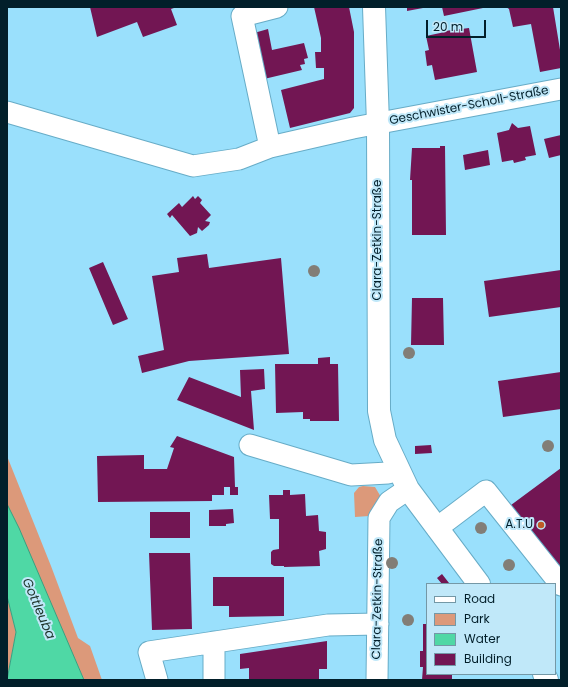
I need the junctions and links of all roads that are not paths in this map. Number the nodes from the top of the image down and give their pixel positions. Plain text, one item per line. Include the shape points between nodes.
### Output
1 (277, 7) edge
2 (374, 7) edge
3 (561, 89) edge
4 (7, 112) edge
5 (378, 124) junction
6 (270, 147) junction
7 (250, 444) dead end
8 (398, 470) junction
9 (408, 489) junction
10 (437, 528) junction
11 (478, 583) edge
12 (561, 585) edge
13 (378, 624) junction
14 (214, 642) junction
15 (157, 680) edge
16 (214, 680) edge
17 (377, 680) edge

1 - 6 street via 242,16
2 - 5 main road, Clara-Zetkin-Straße
3 - 5 street, Geschwister-Scholl-Straße
4 - 6 street, Geschwister-Scholl-Straße via 193,166 239,159
5 - 6 street, Geschwister-Scholl-Straße
5 - 8 main road, Clara-Zetkin-Straße via 379,410 385,440
7 - 8 street via 351,475
8 - 9 main road, Clara-Zetkin-Straße
9 - 10 main road, Clara-Zetkin-Straße
9 - 13 street, Clara-Zetkin-Straße via 389,502 379,518
10 - 11 main road, Clara-Zetkin-Straße
10 - 12 street via 486,491
13 - 14 street via 328,625
13 - 17 street, Clara-Zetkin-Straße
14 - 15 street via 149,652
14 - 16 street

